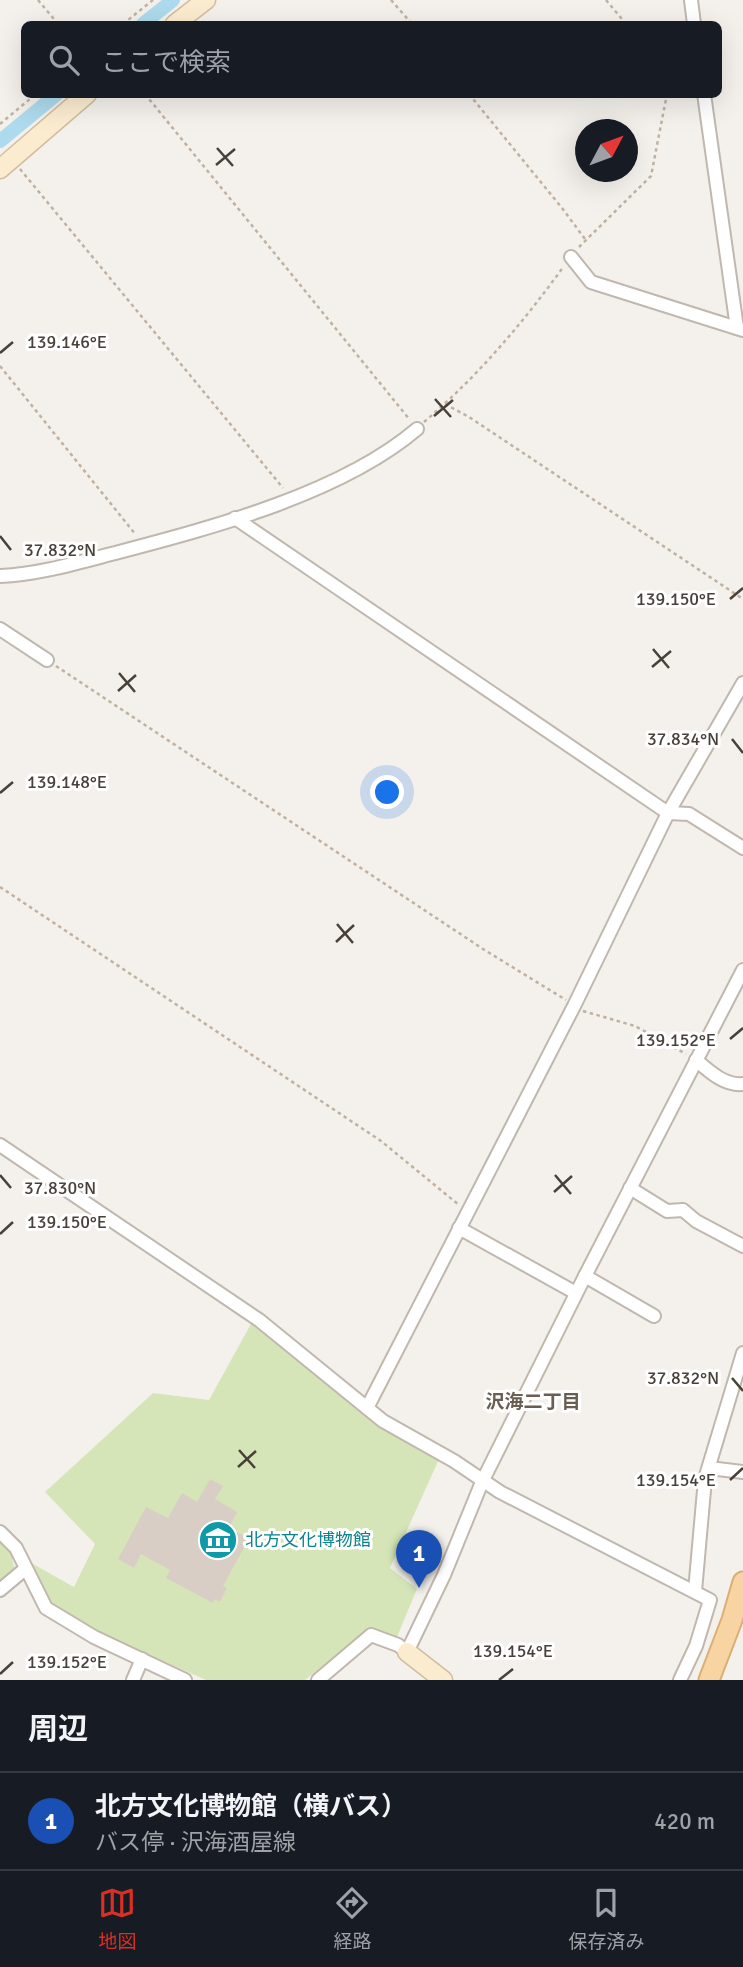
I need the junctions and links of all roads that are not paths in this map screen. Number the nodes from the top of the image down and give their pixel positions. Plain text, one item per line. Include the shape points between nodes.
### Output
1 (206, 0) edge
2 (691, 0) edge
3 (179, 21) edge
4 (694, 21) edge
5 (83, 98) edge
6 (705, 98) edge
7 (7, 164) edge
8 (571, 257) road end
9 (740, 330) edge
10 (417, 429) road end
11 (234, 518) junction
12 (0, 576) edge
13 (0, 629) edge
14 (47, 660) road end
15 (743, 683) edge
16 (668, 813) junction
17 (743, 848) edge
18 (743, 970) edge
19 (738, 992) edge
20 (696, 1060) junction
21 (743, 1084) edge
22 (0, 1145) edge
23 (630, 1188) junction
24 (458, 1228) junction
25 (743, 1246) edge
26 (585, 1276) junction
27 (576, 1293) junction
28 (654, 1316) dead end
29 (743, 1353) edge
30 (367, 1408) junction
31 (709, 1468) junction
32 (743, 1472) edge
33 (482, 1482) junction
34 (0, 1532) edge
35 (25, 1569) junction
36 (743, 1582) edge
37 (0, 1590) edge
38 (695, 1591) junction
39 (407, 1652) junction
40 (142, 1659) junction
41 (133, 1680) edge
42 (186, 1680) edge
43 (318, 1680) edge
44 (443, 1680) edge
45 (680, 1680) edge
46 (709, 1680) edge

1 - 3 main road
2 - 4 street
5 - 7 main road
6 - 9 street
8 - 9 street via 591,282
10 - 11 street via 366,465 317,489
11 - 12 street via 31,575
11 - 16 street
13 - 14 street
15 - 16 street
16 - 17 street via 689,814
16 - 24 street
18 - 19 street
19 - 20 street
20 - 21 street via 732,1085
20 - 23 street
22 - 30 street via 259,1320
23 - 25 street via 667,1211 683,1209
23 - 26 street
24 - 27 street
24 - 30 street
26 - 27 street
26 - 28 street
27 - 33 street
29 - 31 street
30 - 33 street
31 - 32 street
31 - 38 street
33 - 38 street
33 - 39 street
34 - 35 street via 16,1548
35 - 37 street
35 - 40 street via 46,1608
36 - 46 main road
38 - 45 street via 710,1600
39 - 43 street via 371,1635
39 - 44 main road
40 - 41 street
40 - 42 street

